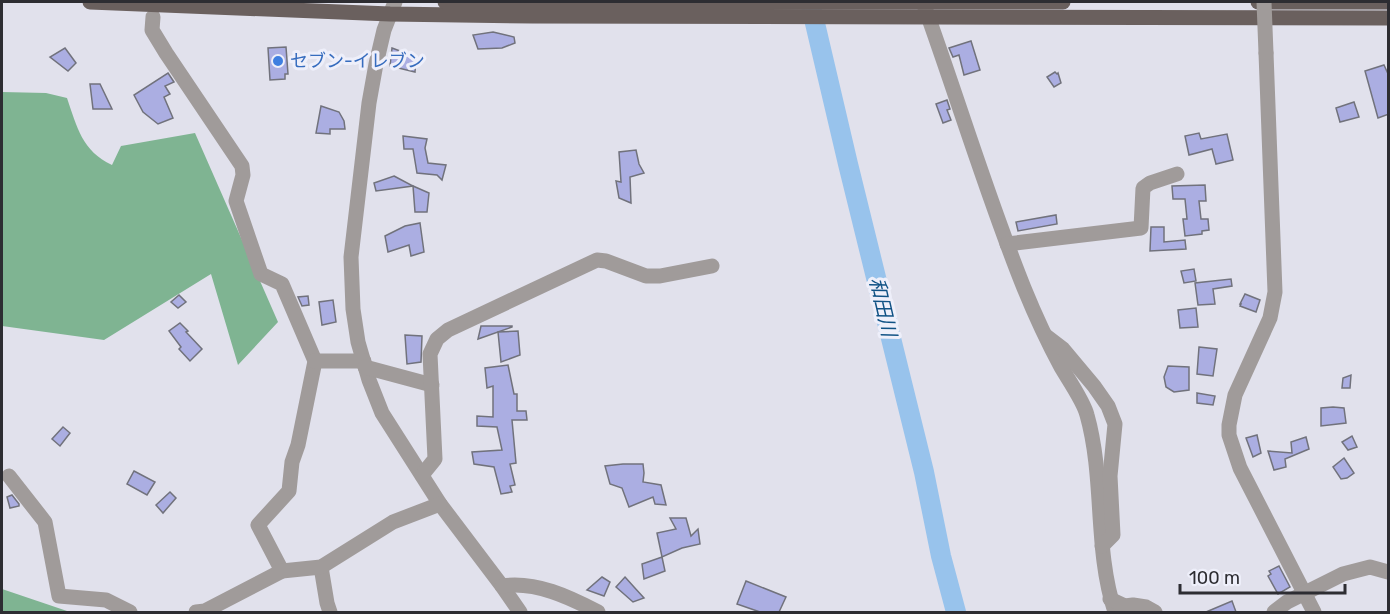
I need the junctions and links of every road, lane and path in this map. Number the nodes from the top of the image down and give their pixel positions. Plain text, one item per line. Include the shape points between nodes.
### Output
1 (90, 2) edge
2 (445, 2) edge
3 (1063, 2) edge
4 (1257, 2) edge
5 (1264, 2) edge
6 (1389, 2) edge
7 (924, 7) edge
8 (392, 8) edge
9 (771, 9) edge
10 (853, 9) edge
11 (153, 17) dead end
12 (1389, 18) edge
13 (1177, 174) dead end
14 (1007, 244) junction
15 (712, 266) dead end
16 (1044, 335) junction
17 (315, 361) junction
18 (364, 364) junction
19 (432, 385) junction
20 (422, 475) junction
21 (9, 476) dead end
22 (440, 504) junction
23 (1102, 546) junction
24 (321, 567) junction
25 (282, 571) junction
26 (1389, 572) edge
27 (502, 586) junction
28 (1305, 594) junction
29 (1113, 606) edge
30 (130, 612) edge
31 (196, 612) edge
32 (330, 612) edge
33 (520, 612) edge
34 (598, 612) edge
35 (1155, 612) edge
36 (1274, 612) edge
37 (1314, 612) edge

1 - 8 main road
2 - 9 main road
3 - 7 main road
4 - 6 main road
5 - 28 street, bridge via 1275,292 1270,318 1235,395 1229,435 1240,468
7 - 10 main road
7 - 12 main road
7 - 14 street
8 - 9 main road
8 - 18 street via 369,103 351,257 353,309
9 - 10 main road
11 - 17 street via 152,30 242,166 236,201 261,274 282,284
13 - 14 street via 1143,188 1141,228
14 - 16 street
15 - 19 street via 646,276 597,260 448,330 437,339 430,354
16 - 23 street via 1087,412
16 - 23 street via 1064,349 1094,386 1108,406 1114,424 1110,476 1113,535
17 - 18 street
17 - 25 street via 289,491 258,525
18 - 19 street
18 - 20 street via 382,413
19 - 20 street via 435,459
20 - 22 street
21 - 30 street via 45,522 59,596 106,600
22 - 24 street via 393,522
22 - 27 street
23 - 29 street
24 - 25 street
24 - 32 street
25 - 31 street via 206,611
26 - 28 street via 1370,567 1352,571
27 - 33 street
27 - 34 street via 537,588
28 - 36 street
28 - 37 street
29 - 35 street via 1133,605

